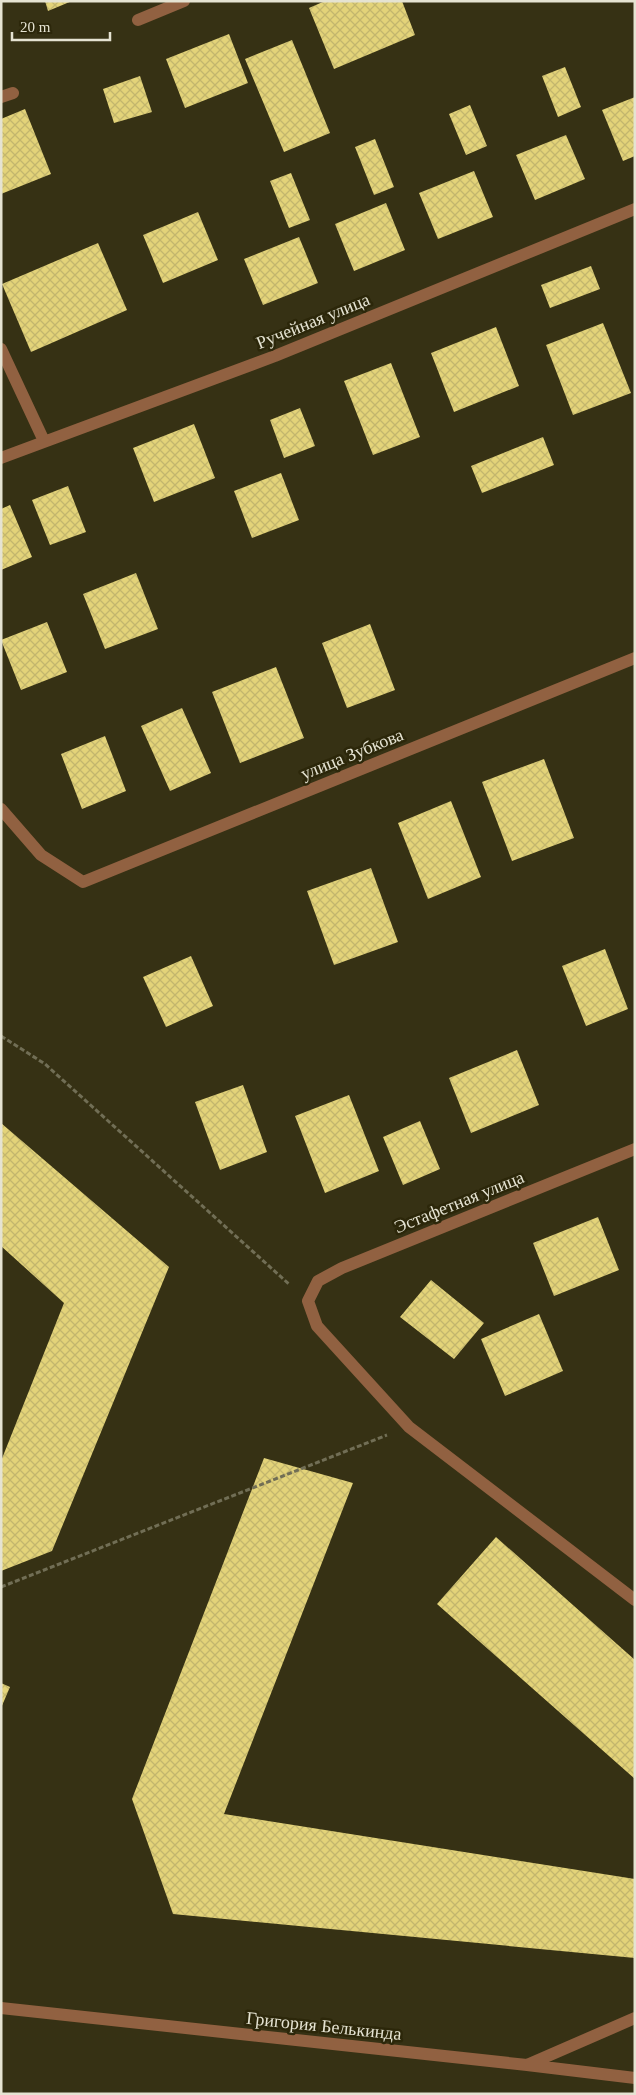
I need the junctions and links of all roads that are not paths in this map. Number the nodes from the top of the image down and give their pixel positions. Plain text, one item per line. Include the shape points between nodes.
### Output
1 (184, 1) edge
2 (138, 20) dead end
3 (635, 210) edge
4 (1, 349) edge
5 (44, 441) junction
6 (1, 458) edge
7 (635, 658) edge
8 (1, 809) edge
9 (635, 1149) edge
10 (633, 1595) edge
11 (1, 2008) edge
12 (635, 2018) edge
13 (527, 2065) junction
14 (635, 2078) edge

1 - 2 street
3 - 5 street, Ручейная улица via 275,356
4 - 5 street
5 - 6 street, Ручейная улица
7 - 8 street, улица Зубкова via 83,882 41,855
9 - 10 street, Эстафетная улица via 342,1268 318,1280 308,1301 317,1326 408,1427
11 - 13 street, Григория Белькинда
12 - 13 street, Григория Белькинда
13 - 14 street

